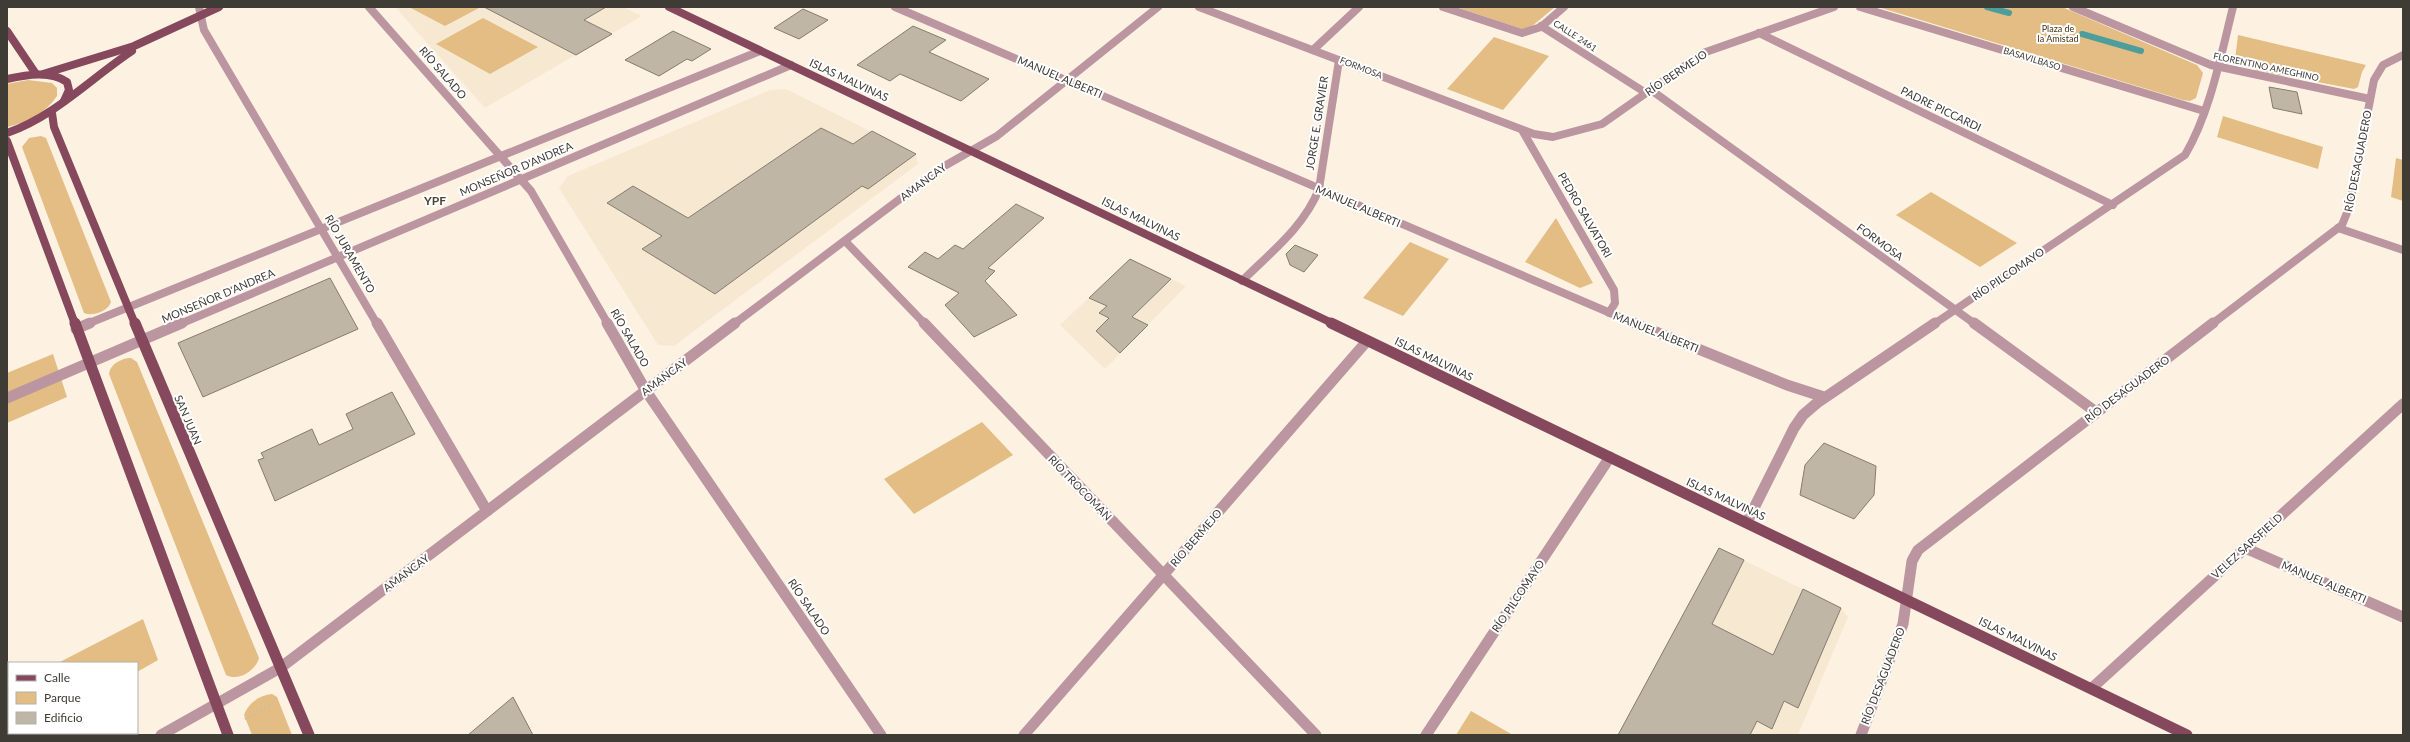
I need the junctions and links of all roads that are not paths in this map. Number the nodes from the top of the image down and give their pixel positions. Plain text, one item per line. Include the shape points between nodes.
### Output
1 (219, 7) edge
2 (369, 7) edge
3 (670, 7) edge
4 (894, 7) edge
5 (1158, 7) edge
6 (1199, 7) edge
7 (1359, 7) edge
8 (1443, 7) edge
9 (1564, 7) edge
10 (1834, 7) edge
11 (1860, 7) edge
12 (2073, 7) edge
13 (2229, 8) edge
14 (200, 11) edge
15 (1541, 26) junction
16 (7, 31) edge
17 (1760, 32) junction
18 (153, 39) junction
19 (1313, 50) junction
20 (760, 51) junction
21 (2403, 55) edge
22 (1339, 60) junction
23 (791, 65) junction
24 (2218, 67) junction
25 (39, 74) junction
26 (7, 79) edge
27 (1067, 80) junction
28 (1648, 92) junction
29 (2370, 99) junction
30 (62, 103) junction
31 (2204, 112) junction
32 (52, 113) junction
33 (1522, 130) junction
34 (7, 133) edge
35 (7, 141) edge
36 (972, 152) junction
37 (501, 156) junction
38 (522, 180) junction
39 (1319, 189) junction
40 (2113, 205) junction
41 (2338, 228) junction
42 (322, 229) junction
43 (845, 241) junction
44 (2403, 250) edge
45 (338, 258) junction
46 (1242, 281) junction
47 (128, 308) junction
48 (1954, 310) junction
49 (1609, 313) junction
50 (76, 329) junction
51 (142, 341) junction
52 (1366, 341) junction
53 (89, 363) junction
54 (646, 391) junction
55 (1824, 397) junction
56 (7, 398) edge
57 (2403, 404) edge
58 (2096, 412) junction
59 (1610, 457) junction
60 (487, 511) junction
61 (1747, 522) junction
62 (2245, 548) junction
63 (1163, 576) junction
64 (1906, 598) junction
65 (2403, 617) edge
66 (280, 668) junction
67 (2092, 688) junction
68 (216, 705) junction
69 (161, 735) edge
70 (228, 735) edge
71 (309, 735) edge
72 (881, 735) edge
73 (1024, 735) edge
74 (1316, 735) edge
75 (1426, 735) edge
76 (1861, 735) edge
77 (2187, 735) edge

1 - 14 main road
2 - 37 street, RÍO SALADO
3 - 20 main road, ISLAS MALVINAS
4 - 27 street, MANUEL ALBERTI
5 - 27 street, AMANCAY
6 - 19 street, FORMOSA
7 - 19 street
8 - 15 street, CALLE 2461 via 1521,34 1533,32
9 - 15 street
10 - 17 street, RÍO BERMEJO
11 - 31 street, BASAVILBASO
12 - 24 street, FLORENTINO AMEGHINO
13 - 24 street, RÍO PILCOMAYO
14 - 18 main road
14 - 42 street, RÍO JURAMENTO via 204,30
15 - 28 street, CALLE 2461
16 - 25 main road
17 - 28 street, RÍO BERMEJO via 1703,53
17 - 40 street, PADRE PICCARDI
18 - 25 main road via 92,61
18 - 30 main road via 116,62
19 - 22 street, FORMOSA
20 - 23 main road, ISLAS MALVINAS
20 - 37 street, MONSEÑOR D'ANDREA
21 - 29 street, RÍO DESAGUADERO via 2389,61 2380,69 2374,80
22 - 33 street, FORMOSA
22 - 39 street, JORGE E. GRAVIER
23 - 36 main road, ISLAS MALVINAS
23 - 38 street, MONSEÑOR D'ANDREA
24 - 29 street, FLORENTINO AMEGHINO
24 - 31 street, RÍO PILCOMAYO
25 - 26 main road
25 - 30 main road via 64,80 68,86 68,94
27 - 36 street, AMANCAY via 997,136
27 - 39 street, MANUEL ALBERTI
28 - 33 street, RÍO BERMEJO via 1609,121 1596,127 1550,137
28 - 48 street, FORMOSA
29 - 41 street, RÍO DESAGUADERO via 2348,213
30 - 32 main road
31 - 40 street, RÍO PILCOMAYO via 2192,145 2185,155
32 - 34 main road via 37,122
32 - 47 main road, SAN JUAN via 54,127
33 - 49 street, PEDRO SALVATORI via 1614,290 1615,303
35 - 50 main road
36 - 43 street, AMANCAY via 941,168
36 - 46 main road, ISLAS MALVINAS
37 - 38 street, RÍO SALADO
37 - 42 street, MONSEÑOR D'ANDREA
38 - 45 street, MONSEÑOR D'ANDREA
38 - 54 street, RÍO SALADO via 543,210
39 - 46 street, JORGE E. GRAVIER via 1315,202 1306,216
39 - 49 street, MANUEL ALBERTI
40 - 48 street, RÍO PILCOMAYO
41 - 44 street
41 - 58 street, RÍO DESAGUADERO
42 - 45 street, RÍO JURAMENTO
42 - 47 street, MONSEÑOR D'ANDREA
43 - 54 street, AMANCAY
43 - 63 street, RÍO TROCOMAN
45 - 51 street, MONSEÑOR D'ANDREA
45 - 60 street, RÍO JURAMENTO
46 - 52 main road, ISLAS MALVINAS
47 - 50 street, MONSEÑOR D'ANDREA
47 - 51 main road, SAN JUAN
48 - 55 street, RÍO PILCOMAYO
48 - 58 street, FORMOSA
49 - 55 street, MANUEL ALBERTI via 1787,385
50 - 53 main road
51 - 53 street, MONSEÑOR D'ANDREA
51 - 66 main road, SAN JUAN
52 - 59 main road, ISLAS MALVINAS
52 - 63 street, RÍO BERMEJO
53 - 56 street, MONSEÑOR D'ANDREA
53 - 68 main road
54 - 60 street, AMANCAY
54 - 72 street, RÍO SALADO
55 - 61 street, RÍO PILCOMAYO via 1798,421
57 - 62 street, VELEZ SARSFIELD
58 - 64 street, RÍO DESAGUADERO via 1918,550 1912,562
59 - 61 main road, ISLAS MALVINAS
59 - 75 street, RÍO PILCOMAYO
60 - 66 street, AMANCAY
61 - 64 main road, ISLAS MALVINAS
62 - 65 street, MANUEL ALBERTI
62 - 67 street, VELEZ SARSFIELD
63 - 73 street, RÍO BERMEJO
63 - 74 street, RÍO TROCOMAN
64 - 67 main road, ISLAS MALVINAS
64 - 76 street, RÍO DESAGUADERO via 1903,624
66 - 68 street, AMANCAY
66 - 71 main road, SAN JUAN
67 - 77 main road, ISLAS MALVINAS
68 - 69 street, AMANCAY
68 - 70 main road

